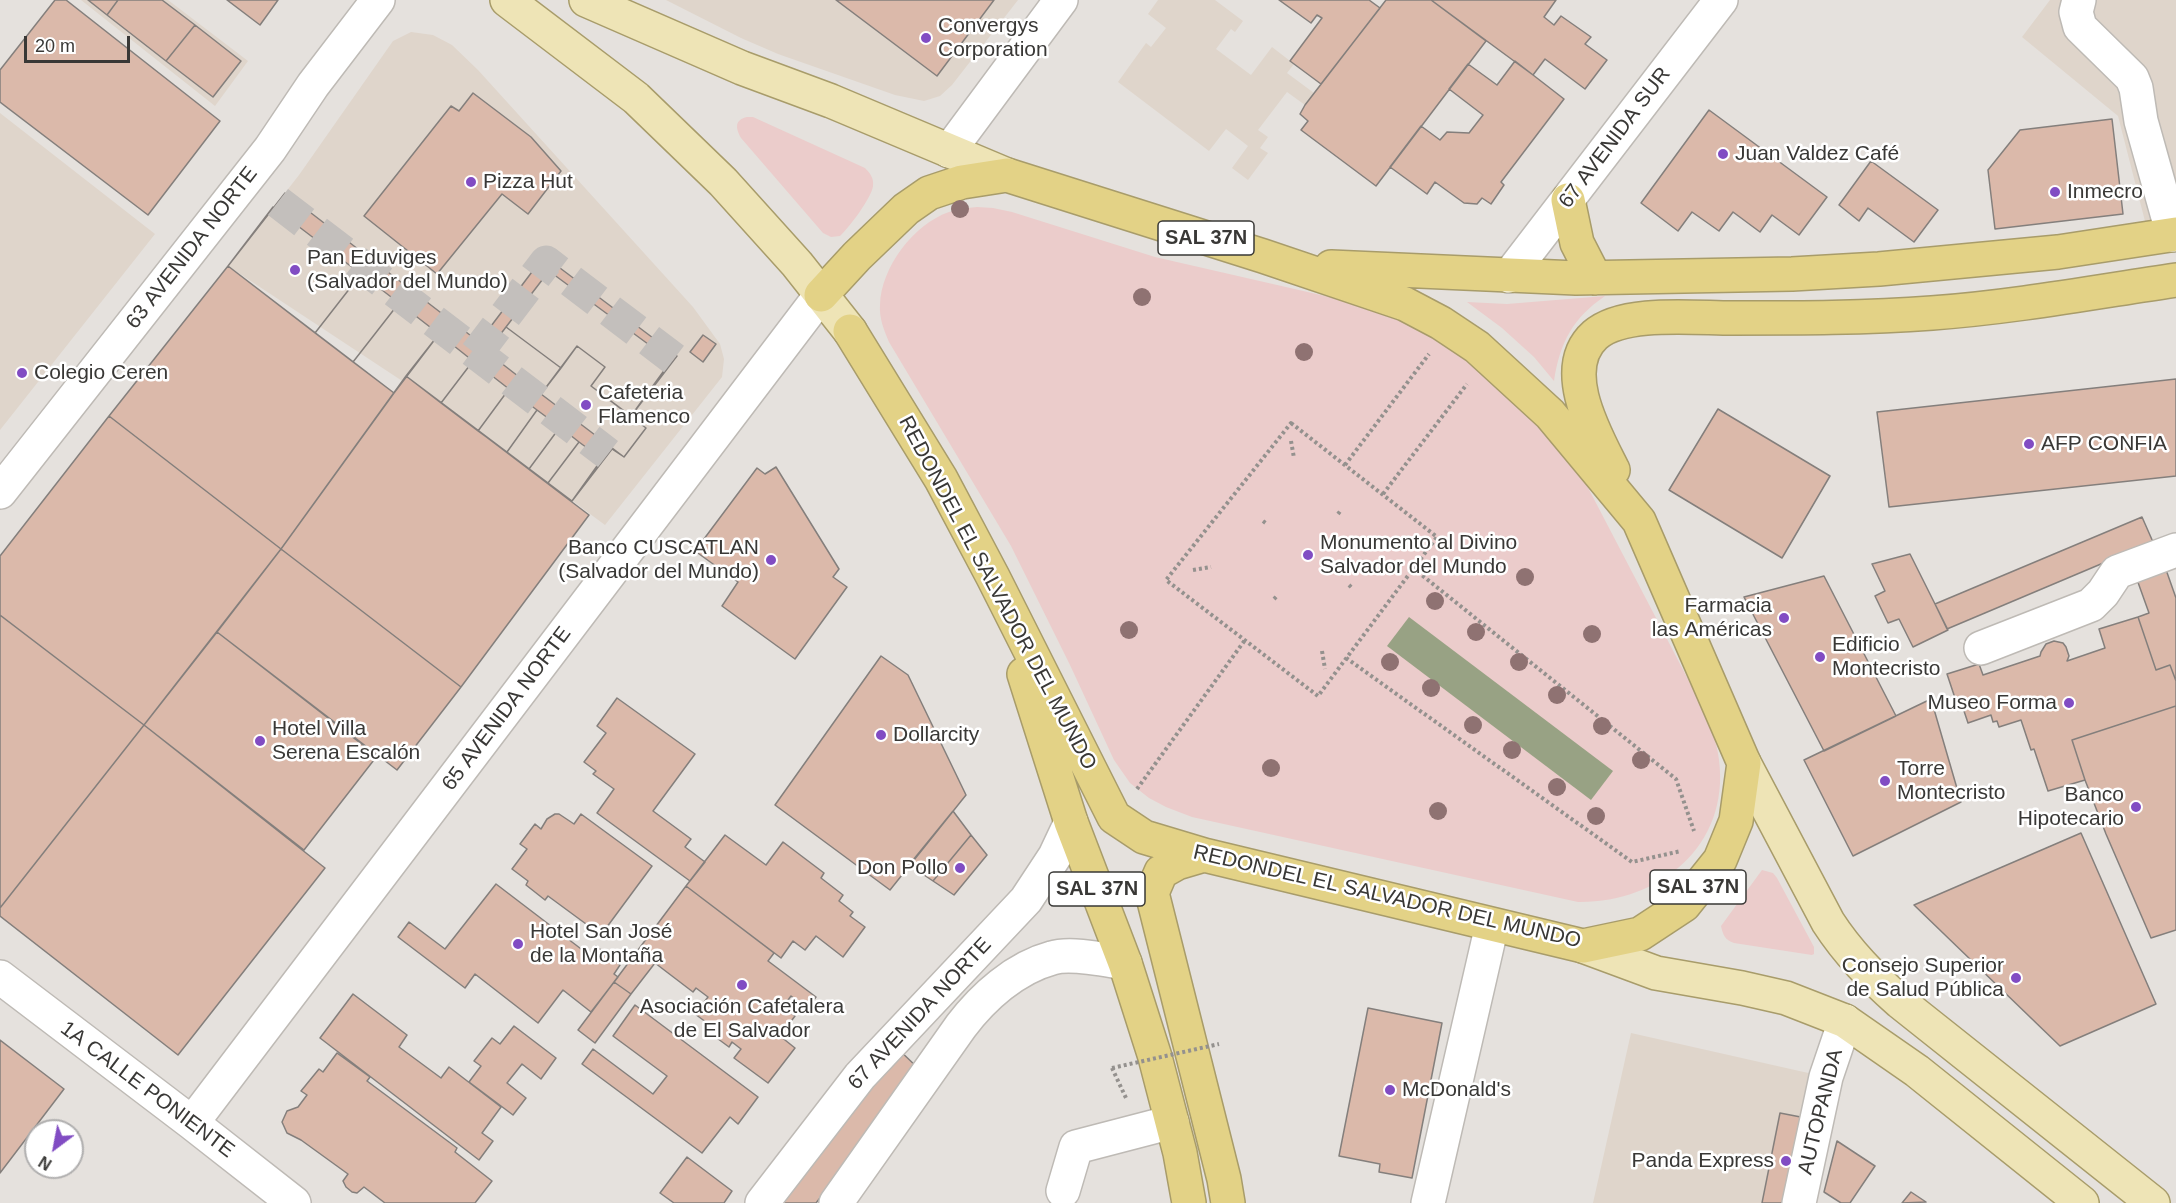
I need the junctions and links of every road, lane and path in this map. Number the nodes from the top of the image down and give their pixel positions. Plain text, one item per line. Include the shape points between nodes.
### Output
1 (378, 0) edge
2 (507, 0) edge
3 (586, 0) edge
4 (1061, 0) edge
5 (1721, 0) edge
6 (2079, 0) edge
7 (949, 151) junction
8 (1007, 175) junction
9 (1568, 200) junction
10 (2175, 235) edge
11 (1290, 265) junction
12 (1509, 276) junction
13 (1595, 278) junction
14 (2176, 280) edge
15 (821, 295) junction
16 (850, 331) joint
17 (1431, 345) dead end
18 (1468, 383) dead end
19 (1291, 441) dead end
20 (1294, 458) dead end
21 (1345, 465) junction
22 (0, 492) edge
23 (1383, 494) junction
24 (1639, 521) junction
25 (1423, 539) dead end
26 (1404, 542) dead end
27 (2176, 550) edge
28 (1211, 567) dead end
29 (1413, 568) junction
30 (1193, 570) dead end
31 (993, 578) junction
32 (1349, 585) dead end
33 (1353, 589) dead end
34 (1245, 640) junction
35 (1981, 648) dead end
36 (1322, 651) dead end
37 (1346, 658) junction
38 (1325, 669) dead end
39 (1744, 763) junction
40 (1137, 789) dead end
41 (1071, 822) junction
42 (1695, 837) dead end
43 (1687, 849) dead end
44 (1204, 855) junction
45 (1492, 925) junction
46 (1582, 946) junction
47 (1125, 963) junction
48 (0, 977) edge
49 (1845, 1021) junction
50 (1219, 1044) dead end
51 (1126, 1099) dead end
52 (1172, 1122) junction
53 (192, 1123) junction
54 (1063, 1191) dead end
55 (294, 1203) edge
56 (762, 1203) edge
57 (836, 1203) edge
58 (1189, 1203) edge
59 (1228, 1203) edge
60 (1428, 1203) edge
61 (1799, 1203) edge
62 (2082, 1203) edge
63 (2153, 1203) edge

1 - 22 street, 63 AVENIDA NORTE via 270,149
2 - 15 main road via 636,98 723,182
3 - 7 main road
4 - 7 street
5 - 9 street, 67 AVENIDA SUR
6 - 10 street via 2076,12 2080,27 2132,78
7 - 8 main road
8 - 11 highway, SAL 37N
8 - 15 highway, SAL 37N via 962,182 929,193 906,209
9 - 12 street, 67 AVENIDA SUR
9 - 13 highway via 1577,243
10 - 13 highway via 2058,252 1879,269
11 - 12 highway
11 - 24 highway, SAL 37N via 1405,304 1441,322 1477,347 1550,414
12 - 13 highway
14 - 24 highway via 2030,303 1933,313 1651,318 1622,322 1595,334 1580,362 1580,391 1595,434
15 - 16 main road
15 - 53 street, 65 AVENIDA NORTE
16 - 31 highway, REDONDEL EL SALVADOR DEL MUNDO / SAL 37N via 941,479
17 - 21 path via 1428,356
18 - 23 path
19 - 20 path
21 - 23 path
21 - 34 path via 1291,423 1166,580
23 - 29 path via 1437,537
24 - 39 highway, SAL 37N
25 - 26 path
27 - 35 street via 2117,572 2091,605
28 - 30 path
29 - 37 path
29 - 42 path via 1676,779
31 - 41 highway, SAL 37N
31 - 44 highway, REDONDEL EL SALVADOR DEL MUNDO / SAL 37N via 1114,817 1144,837
32 - 33 path
34 - 37 path via 1318,696
34 - 40 path
36 - 38 path
37 - 43 path via 1632,862
39 - 46 highway, REDONDEL EL SALVADOR DEL MUNDO / SAL 37N via 1736,821 1720,860 1684,905 1640,934
39 - 63 main road via 1828,922 1869,975
41 - 47 highway, SAL 37N
41 - 56 street, 67 AVENIDA NORTE via 1026,900 860,1076
44 - 45 highway, REDONDEL EL SALVADOR DEL MUNDO / SAL 37N
44 - 59 highway, SAL 37N via 1161,872 1152,893
45 - 46 highway, REDONDEL EL SALVADOR DEL MUNDO / SAL 37N
45 - 60 street
46 - 49 main road via 1656,972 1786,998
47 - 52 highway, SAL 37N
47 - 57 street, 67 AVENIDA NORTE via 1091,957 1053,957 1019,973 992,993 960,1026
48 - 53 street, 1A CALLE PONIENTE
49 - 61 street, AUTOPANDA via 1826,1077
49 - 62 main road via 1917,1071
50 - 51 path, bridge via 1112,1068
52 - 54 street via 1076,1147
52 - 58 highway, SAL 37N
53 - 55 street, 1A CALLE PONIENTE

